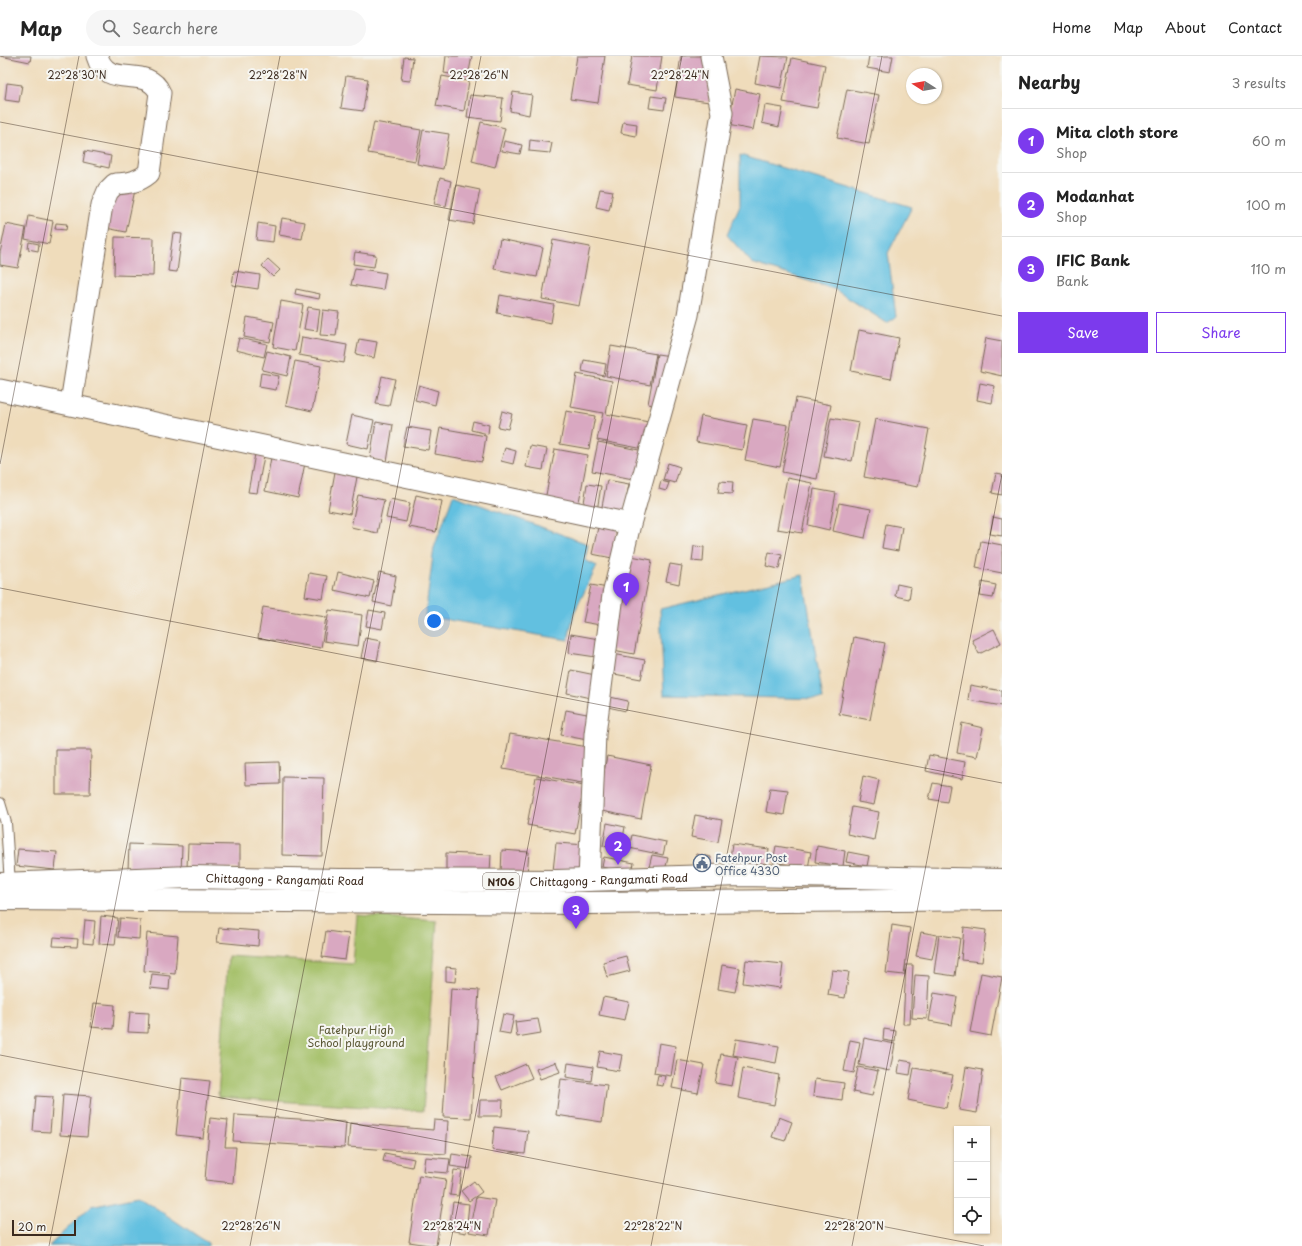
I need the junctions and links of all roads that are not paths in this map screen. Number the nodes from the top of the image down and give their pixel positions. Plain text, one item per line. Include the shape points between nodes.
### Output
1 (97, 56) edge
2 (711, 56) edge
3 (0, 390) edge
4 (71, 403) junction
5 (630, 524) junction
6 (0, 803) edge
7 (590, 880) junction
8 (1002, 880) edge
9 (4, 889) edge
10 (1002, 899) edge

1 - 4 street via 105,71 150,80 160,93 149,173 139,181 115,184 108,191 102,205
2 - 5 street via 722,113 688,315
3 - 4 street
4 - 5 street
5 - 7 street via 613,595 595,734
6 - 9 lane via 6,823
7 - 8 highway, Chittagong - Rangamati Road / N106 via 741,875
7 - 9 highway, Chittagong - Rangamati Road / N106 via 191,877
9 - 10 highway, Chittagong - Rangamati Road / N106 via 580,903

